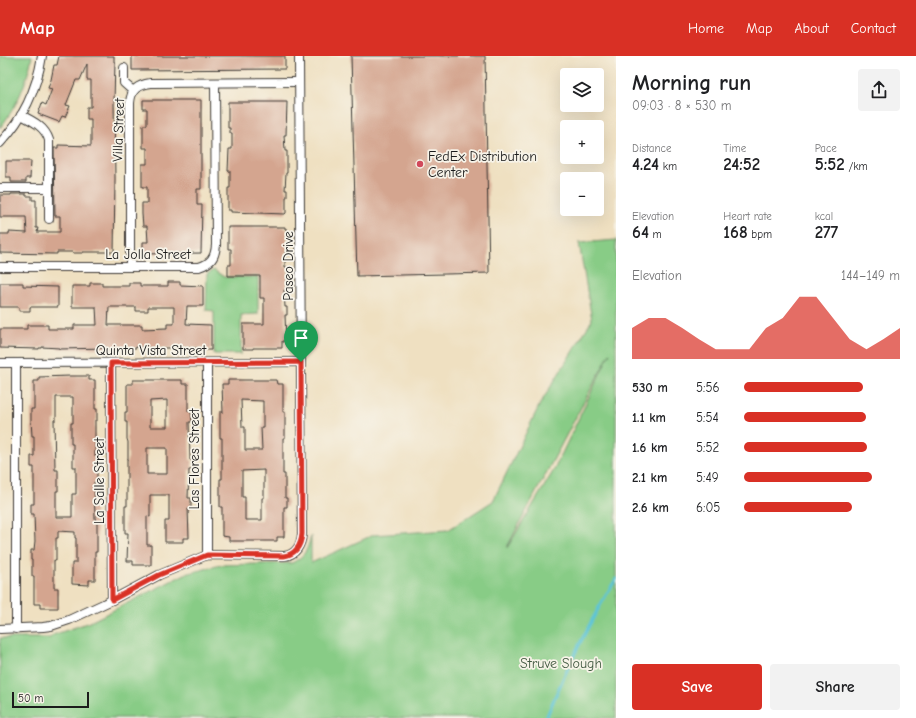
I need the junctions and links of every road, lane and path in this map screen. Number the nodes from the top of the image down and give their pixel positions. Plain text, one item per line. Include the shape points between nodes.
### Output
1 (42, 56) edge
2 (299, 56) edge
3 (124, 68) dead end
4 (300, 82) junction
5 (215, 84) junction
6 (133, 91) junction
7 (21, 115) junction
8 (0, 143) edge
9 (0, 188) edge
10 (48, 188) junction
11 (49, 219) dead end
12 (0, 267) edge
13 (130, 267) junction
14 (301, 362) junction
15 (0, 363) edge
16 (16, 363) junction
17 (111, 363) junction
18 (207, 363) junction
19 (207, 555) junction
20 (112, 600) junction
21 (0, 629) edge
22 (16, 629) junction

1 - 7 street via 34,88
2 - 4 street, Paseo Drive
3 - 6 street via 124,83
4 - 5 street, Villa Street
4 - 14 street, Paseo Drive
5 - 6 street, Villa Street via 151,83
5 - 13 street, La Jolla Street via 214,257 209,263 199,267
6 - 13 street, Villa Street via 130,97
7 - 8 street
7 - 10 street via 40,126 49,140
9 - 10 street
10 - 11 street
12 - 13 street, La Jolla Street
14 - 18 street, Quinta Vista Street
14 - 19 street, Paseo Drive via 302,540 292,554 284,556
15 - 16 street, Quinta Vista Street
16 - 17 street, Quinta Vista Street
16 - 22 street
17 - 18 street, Quinta Vista Street
17 - 20 street, La Salle Street
18 - 19 street, Las Flores Street
19 - 20 street via 159,575
20 - 22 street via 60,624
21 - 22 street

